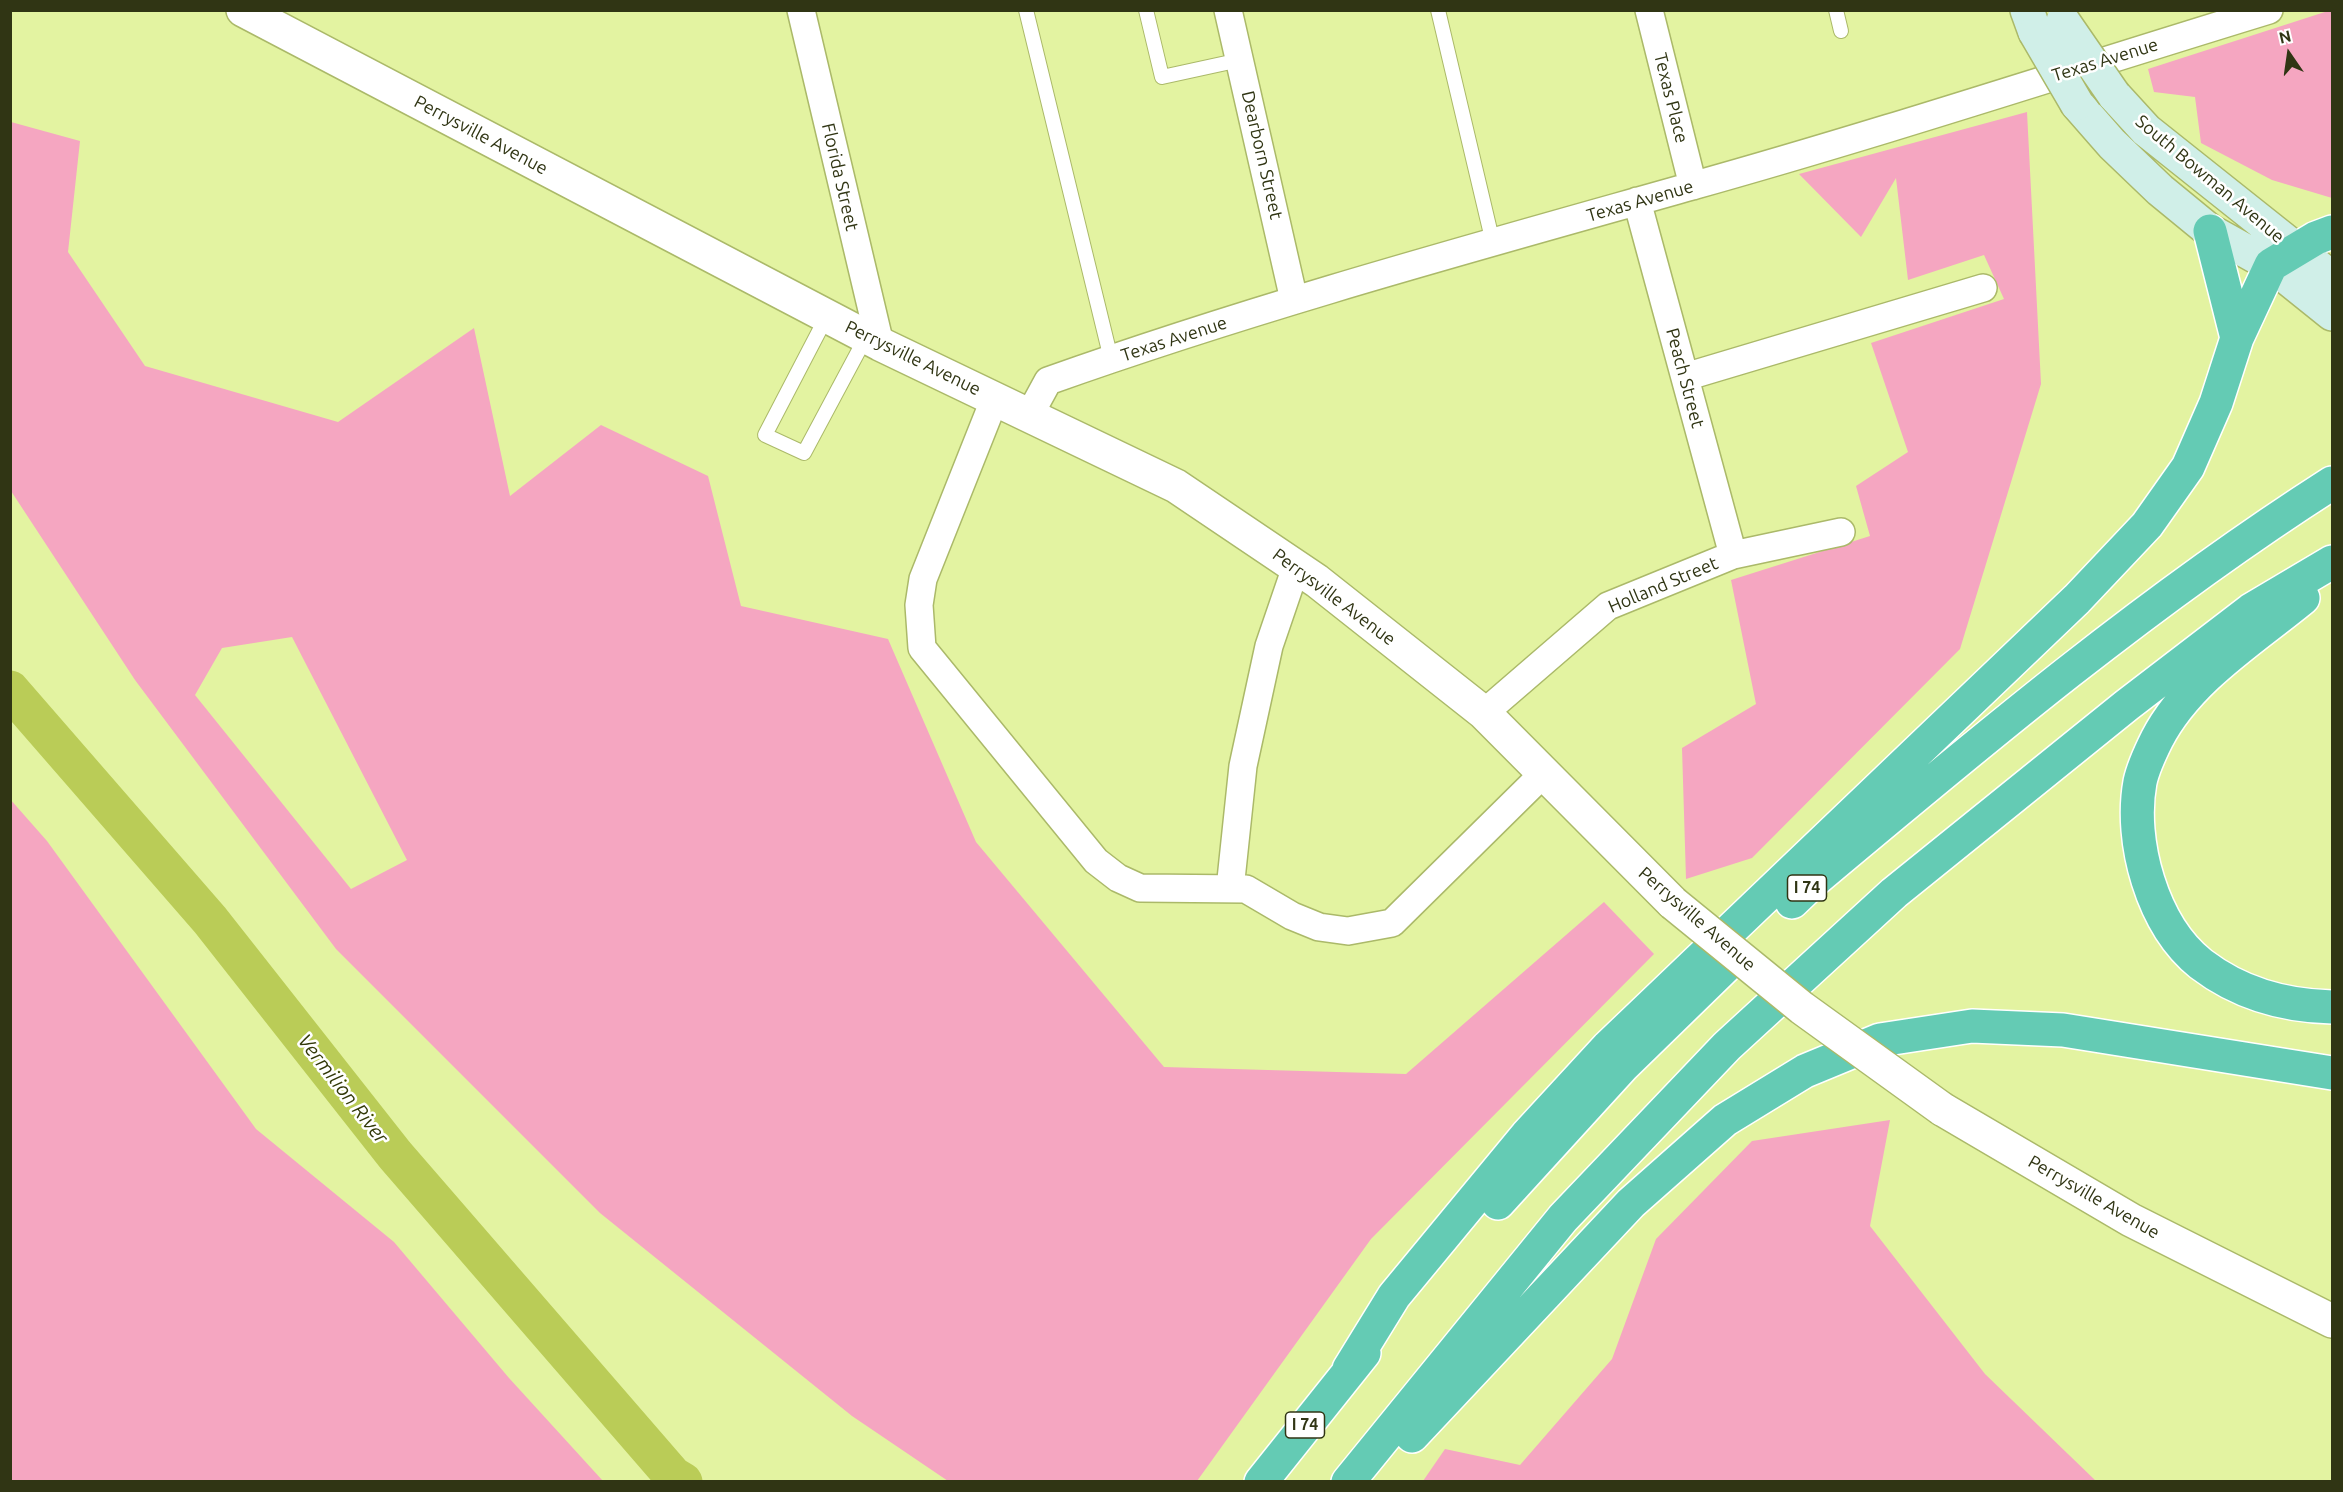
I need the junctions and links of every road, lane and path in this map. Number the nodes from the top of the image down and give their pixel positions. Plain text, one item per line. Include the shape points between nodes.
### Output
1 (243, 10) edge
2 (801, 10) edge
3 (1026, 10) edge
4 (1146, 10) edge
5 (1228, 10) edge
6 (1438, 10) edge
7 (1649, 10) edge
8 (1836, 10) edge
9 (2268, 10) edge
10 (2046, 19) edge
11 (1841, 31) dead end
12 (1240, 60) junction
13 (1693, 186) junction
14 (1637, 201) junction
15 (2210, 231) junction
16 (2332, 232) edge
17 (1494, 243) junction
18 (2284, 257) junction
19 (2332, 278) edge
20 (1983, 288) dead end
21 (1294, 300) junction
22 (2332, 314) edge
23 (827, 316) junction
24 (2236, 338) junction
25 (873, 340) junction
26 (1111, 359) junction
27 (1685, 377) junction
28 (995, 398) junction
29 (1030, 414) junction
30 (2332, 483) edge
31 (1841, 532) dead end
32 (1733, 555) junction
33 (2332, 562) edge
34 (1296, 567) junction
35 (2332, 575) edge
36 (1484, 713) junction
37 (1543, 774) junction
38 (1230, 889) junction
39 (2332, 1007) edge
40 (2332, 1073) edge
41 (2332, 1321) edge
42 (1349, 1369) junction
43 (1429, 1404) junction
44 (1261, 1482) edge
45 (1348, 1482) edge
46 (1366, 1482) edge

1 - 23 street, Perrysville Avenue
2 - 25 street, Florida Street
3 - 26 lane
4 - 12 lane via 1162,76
5 - 12 street, Dearborn Street
6 - 17 lane
7 - 13 street, Texas Place
8 - 11 lane
9 - 13 street, Texas Avenue
10 - 15 main road, South Bowman Avenue, bridge via 2077,104 2160,190
10 - 18 main road, South Bowman Avenue, bridge via 2146,130
12 - 21 street, Dearborn Street
13 - 14 street, Texas Avenue
14 - 17 street, Texas Avenue
14 - 27 street, Peach Street
15 - 18 main road, South Bowman Avenue
15 - 24 highway
16 - 18 highway
17 - 21 street, Texas Avenue
18 - 19 main road, South Bowman Avenue
18 - 22 main road, South Bowman Avenue
18 - 24 highway
20 - 27 street
21 - 26 street, Texas Avenue
23 - 25 street, Perrysville Avenue
23 - 25 lane via 765,435 804,453
24 - 42 highway via 2216,403 2188,467 2147,525 2077,599 1608,1047 1527,1136 1394,1296
25 - 28 street, Perrysville Avenue
26 - 29 street, Texas Avenue via 1048,381
27 - 32 street, Peach Street
28 - 29 street, Perrysville Avenue
28 - 38 street via 923,579 919,605 922,648 1096,861 1140,888
29 - 34 street, Perrysville Avenue via 1176,486
30 - 42 highway, I 74 via 2255,532 2012,715 1816,879 1623,1066
31 - 32 street, Holland Street
32 - 36 street, Holland Street via 1608,606
33 - 43 highway via 2251,610 2127,705 1894,893 1726,1046 1563,1218
34 - 36 street, Perrysville Avenue
34 - 38 street via 1269,646 1244,766
35 - 39 highway via 2189,692 2157,738 2140,781 2138,833 2147,883 2166,924 2199,963 2235,986 2281,1003
36 - 37 street, Perrysville Avenue
37 - 38 street via 1392,923 1348,932 1319,927 1246,889
37 - 41 street, Perrysville Avenue, bridge via 1673,903 1802,1008 1942,1109 2131,1220
40 - 43 highway via 2063,1030 1972,1026 1880,1040 1805,1071 1725,1120 1631,1203
42 - 44 highway, I 74
43 - 45 highway
43 - 46 highway

